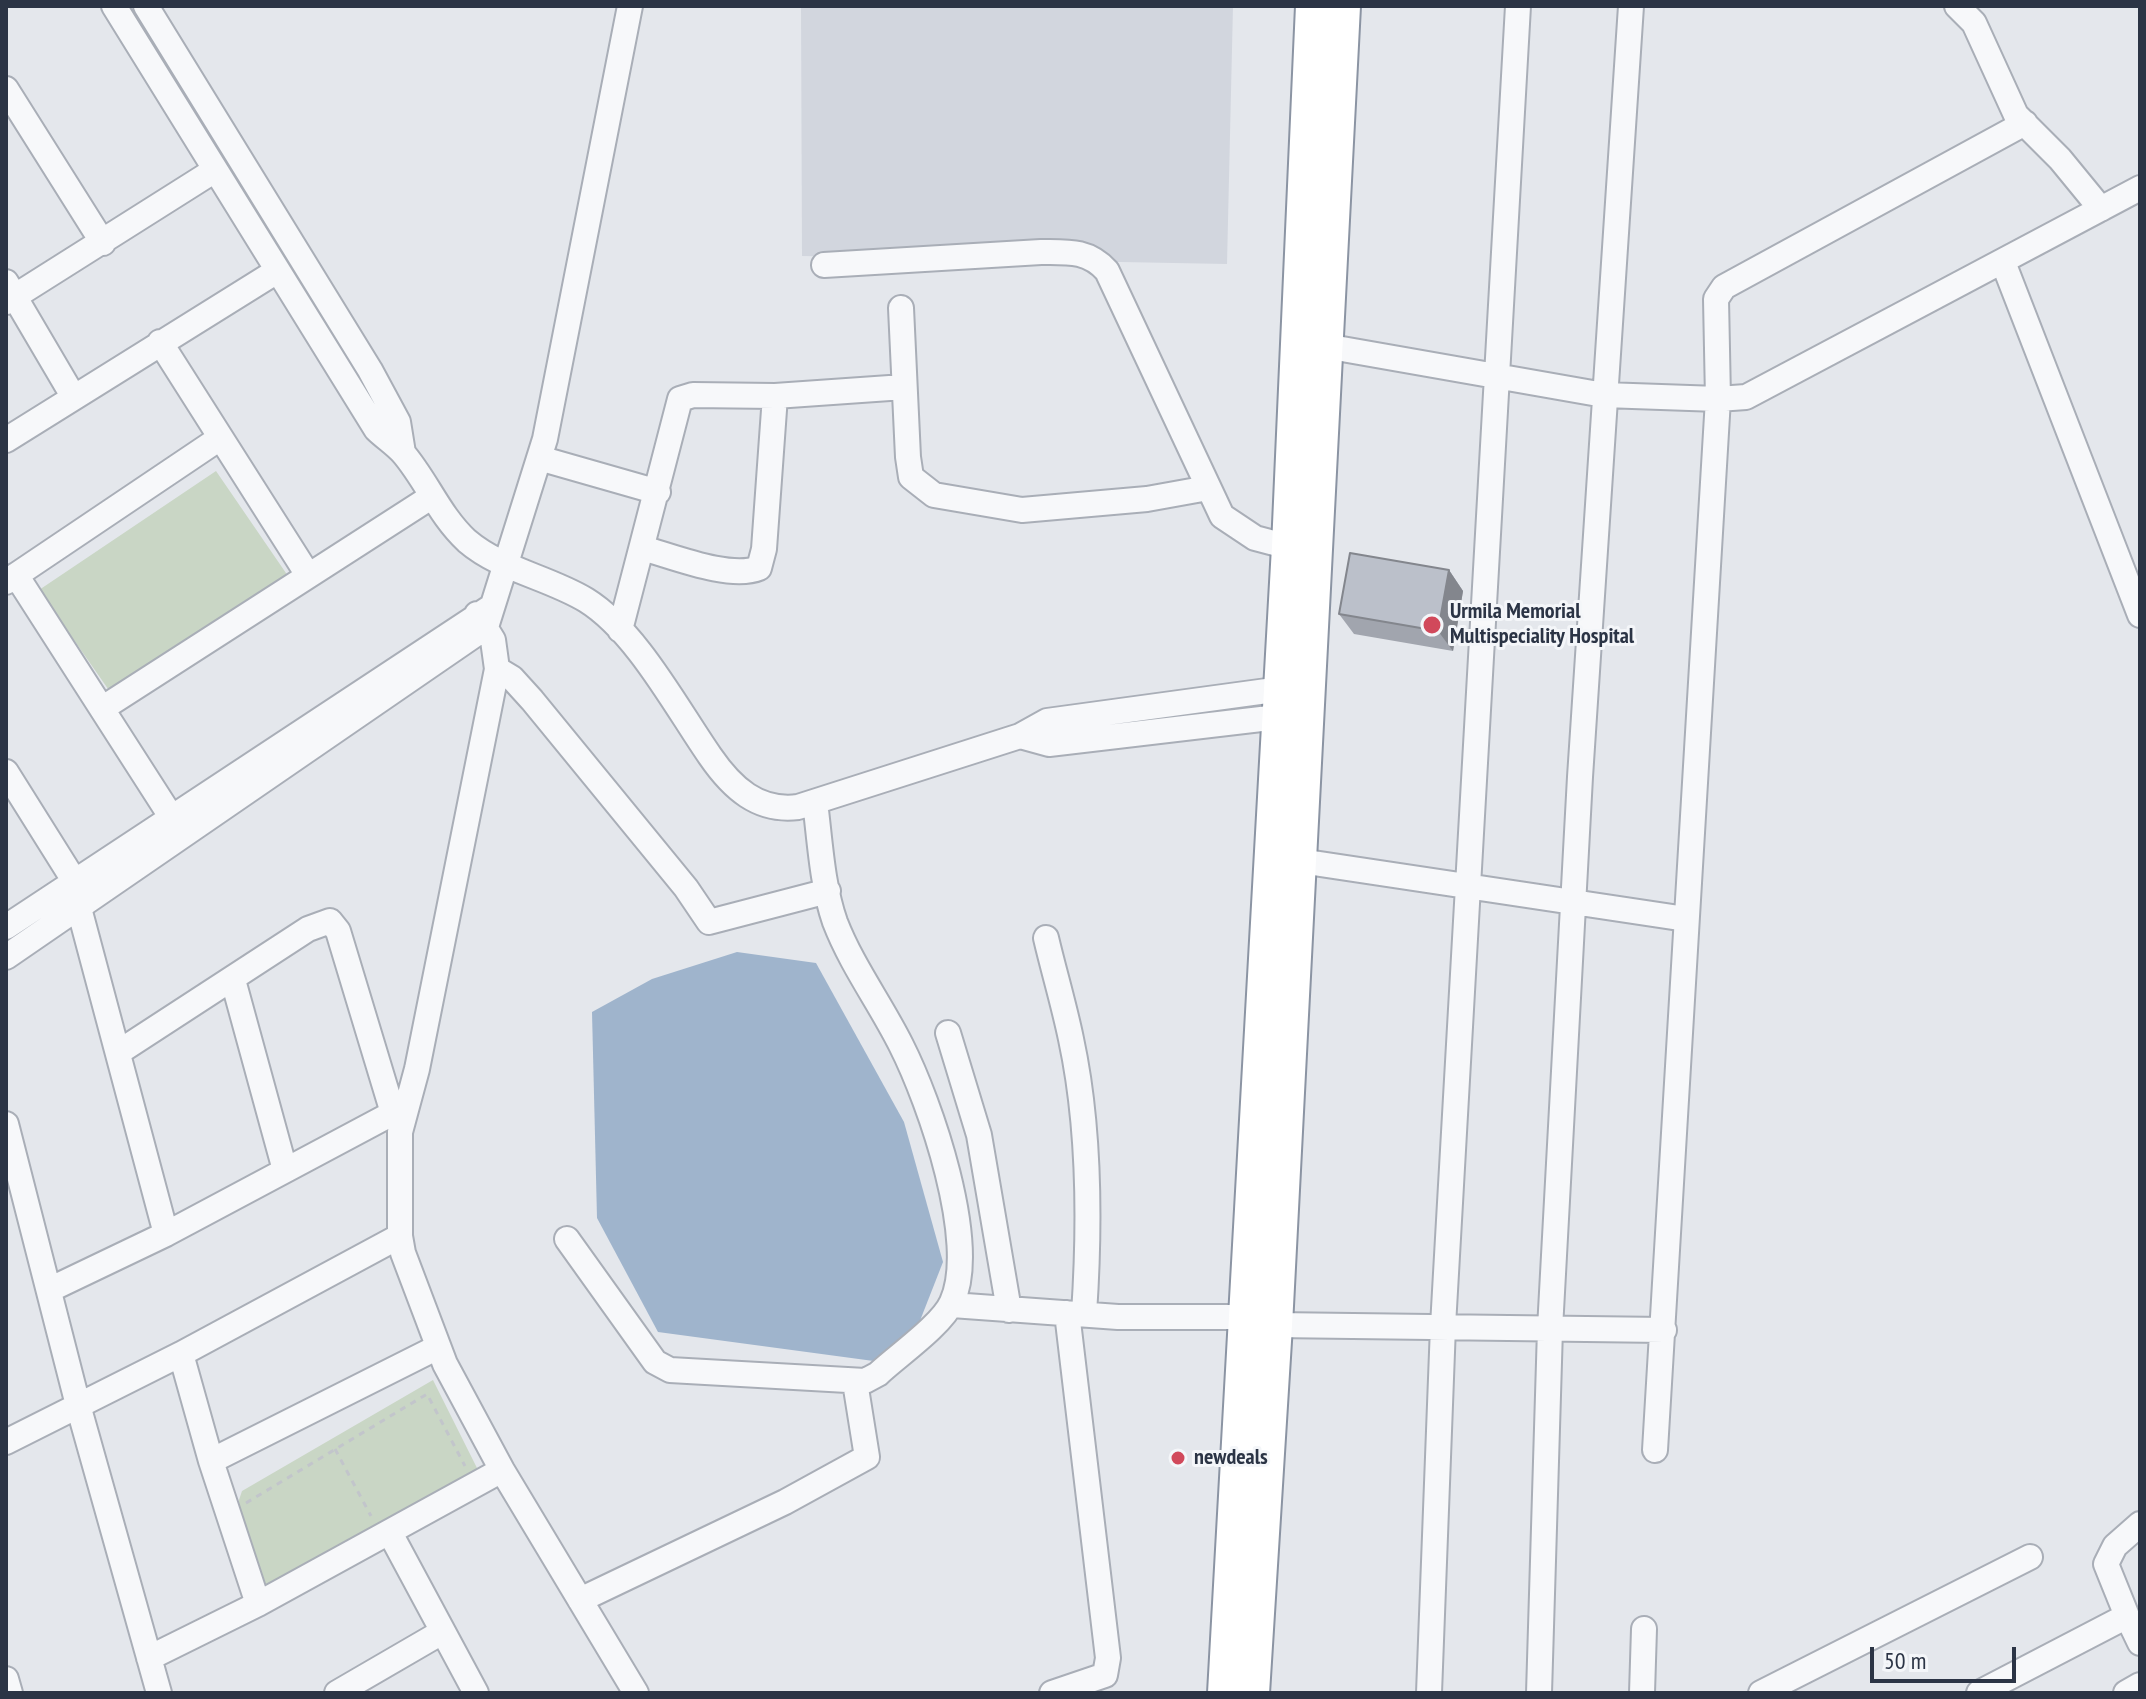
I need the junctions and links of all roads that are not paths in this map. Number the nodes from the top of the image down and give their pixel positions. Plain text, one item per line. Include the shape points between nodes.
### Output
1 (114, 6) edge
2 (146, 6) edge
3 (630, 6) edge
4 (1313, 6) edge
5 (1343, 6) edge
6 (1518, 6) edge
7 (1631, 6) edge
8 (1957, 6) edge
9 (6, 89) edge
10 (2025, 123) junction
11 (230, 141) junction
12 (211, 163) junction
13 (2140, 188) edge
14 (2101, 209) junction
15 (103, 243) junction
16 (2003, 262) junction
17 (824, 265) dead end
18 (277, 271) junction
19 (9, 293) edge
20 (901, 308) dead end
21 (160, 342) junction
22 (1325, 346) junction
23 (1497, 377) junction
24 (904, 387) junction
25 (1604, 395) junction
26 (73, 396) junction
27 (775, 396) junction
28 (1718, 399) junction
29 (220, 438) junction
30 (6, 440) edge
31 (403, 453) junction
32 (539, 458) junction
33 (1208, 488) junction
34 (658, 492) junction
35 (431, 497) junction
36 (1289, 547) junction
37 (642, 548) junction
38 (507, 565) junction
39 (308, 575) junction
40 (11, 578) edge
41 (485, 615) junction
42 (2140, 615) edge
43 (620, 630) junction
44 (497, 669) junction
45 (1294, 701) junction
46 (103, 708) junction
47 (6, 772) edge
48 (815, 802) junction
49 (178, 827) junction
50 (1300, 861) junction
51 (75, 882) junction
52 (1470, 887) junction
53 (828, 891) junction
54 (1576, 904) junction
55 (79, 908) junction
56 (1686, 919) junction
57 (6, 927) edge
58 (1046, 938) dead end
59 (6, 957) edge
60 (233, 980) junction
61 (948, 1033) dead end
62 (119, 1052) junction
63 (398, 1115) junction
64 (6, 1124) edge
65 (285, 1170) junction
66 (166, 1234) junction
67 (400, 1236) junction
68 (567, 1239) dead end
69 (49, 1290) junction
70 (952, 1305) junction
71 (1009, 1310) junction
72 (1075, 1314) junction
73 (1261, 1321) junction
74 (1443, 1326) junction
75 (1550, 1329) junction
76 (1664, 1330) junction
77 (438, 1347) junction
78 (181, 1354) junction
79 (855, 1382) junction
80 (78, 1405) junction
81 (6, 1442) edge
82 (1655, 1450) dead end
83 (211, 1461) junction
84 (502, 1470) junction
85 (2140, 1524) edge
86 (383, 1530) junction
87 (2030, 1557) dead end
88 (580, 1600) junction
89 (258, 1604) junction
90 (2127, 1616) junction
91 (1644, 1629) dead end
92 (442, 1632) junction
93 (2140, 1643) edge
94 (149, 1658) junction
95 (6, 1679) edge
96 (1107, 1684) edge
97 (2140, 1685) edge
98 (10, 1693) edge
99 (159, 1693) edge
100 (339, 1693) edge
101 (476, 1693) edge
102 (636, 1693) edge
103 (1052, 1693) edge
104 (1225, 1693) edge
105 (1252, 1693) edge
106 (1429, 1693) edge
107 (1539, 1693) edge
108 (1642, 1693) edge
109 (1761, 1693) edge
110 (1979, 1693) edge
111 (2126, 1693) edge

1 - 12 street
2 - 11 street
3 - 32 street
4 - 36 highway
5 - 22 highway
6 - 23 street
7 - 25 street
8 - 10 street via 1974,23 2016,115
9 - 15 street
10 - 14 street
10 - 28 street via 1724,287 1716,299
11 - 12 street
11 - 31 street via 370,370 398,422
12 - 15 street
12 - 18 street
13 - 14 street
14 - 16 street
15 - 19 street
16 - 28 street via 1772,385 1746,397
16 - 42 street
17 - 33 street via 1071,251 1093,258 1107,271
18 - 21 street
18 - 31 street via 376,429
19 - 26 street
20 - 24 street
21 - 26 street
21 - 29 street
22 - 23 street
22 - 45 highway
23 - 25 street
23 - 52 street
24 - 27 street
24 - 33 street via 911,477 934,495 1022,510
25 - 28 street
25 - 54 street
26 - 30 street
27 - 34 street via 680,399
27 - 37 street via 759,568 709,567
28 - 56 street
29 - 39 street
29 - 40 street
31 - 35 street
32 - 34 street
32 - 38 street
33 - 36 street via 1234,527
34 - 37 street
35 - 38 street via 469,542
35 - 39 street
36 - 45 highway
37 - 43 street
38 - 41 street
38 - 43 street via 580,597
39 - 46 street
40 - 46 street
41 - 44 street
41 - 49 street
43 - 48 street via 738,790 781,809
44 - 53 street via 532,700 709,922
44 - 63 street
45 - 48 street via 1047,721 1020,736
45 - 50 highway
45 - 73 highway
46 - 49 street
47 - 51 street
48 - 53 street
49 - 51 street
49 - 55 street
50 - 52 street
50 - 73 highway
51 - 57 street
52 - 54 street
52 - 74 street
53 - 70 street via 847,950 900,1043 930,1114 958,1224 962,1262
54 - 56 street
54 - 75 street
55 - 59 street
55 - 62 street
56 - 76 street
58 - 72 street via 1078,1088 1088,1258
60 - 62 street
60 - 63 street via 308,929 333,922
60 - 65 street
61 - 71 street via 979,1135
62 - 66 street
63 - 65 street
63 - 67 street
64 - 69 street
65 - 66 street
66 - 69 street
67 - 77 street
67 - 78 street
68 - 79 street via 663,1368
69 - 80 street
70 - 71 street
70 - 79 street via 878,1374
71 - 72 street
72 - 73 street
72 - 96 street
73 - 74 street
73 - 104 highway
73 - 105 highway
74 - 75 street
74 - 106 street
75 - 76 street
75 - 107 street
76 - 82 street
77 - 83 street
77 - 84 street
78 - 80 street
78 - 83 street
79 - 88 street via 867,1457
80 - 81 street
80 - 94 street
83 - 89 street
84 - 86 street
84 - 88 street
85 - 90 street via 2106,1559
86 - 89 street
86 - 92 street
87 - 109 street
88 - 102 street
89 - 94 street
90 - 93 street
90 - 110 street
91 - 108 street
92 - 100 street
92 - 101 street
94 - 99 street
95 - 98 street
96 - 103 street
97 - 111 street

